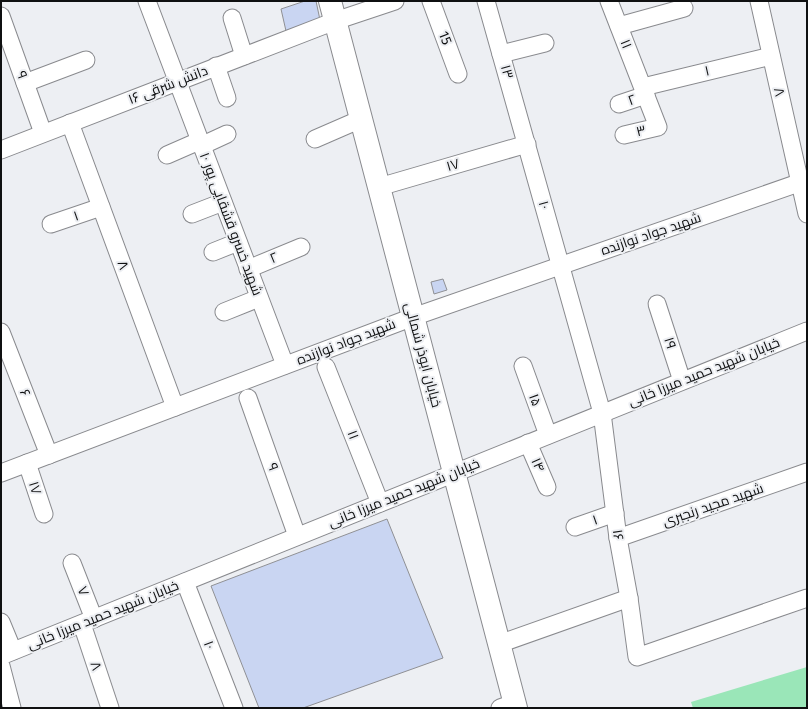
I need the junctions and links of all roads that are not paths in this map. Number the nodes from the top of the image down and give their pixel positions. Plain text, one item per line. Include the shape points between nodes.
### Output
1 (147, 1) edge
2 (394, 1) edge
3 (431, 1) edge
4 (486, 1) edge
5 (609, 1) edge
6 (759, 1) edge
7 (684, 8) dead end
8 (333, 11) edge
9 (1, 16) edge
10 (232, 18) dead end
11 (618, 26) junction
12 (545, 44) dead end
13 (501, 54) junction
14 (244, 56) junction
15 (771, 56) junction
16 (86, 60) dead end
17 (216, 66) junction
18 (458, 74) dead end
19 (176, 82) junction
20 (25, 83) junction
21 (644, 91) junction
22 (227, 98) dead end
23 (619, 104) dead end
24 (361, 118) junction
25 (70, 123) junction
26 (658, 127) joint
27 (44, 133) junction
28 (227, 134) dead end
29 (624, 135) dead end
30 (315, 139) dead end
31 (200, 144) junction
32 (527, 144) junction
33 (1, 150) edge
34 (167, 155) dead end
35 (804, 182) edge
36 (379, 187) junction
37 (223, 202) junction
38 (101, 207) junction
39 (192, 214) dead end
40 (807, 214) edge
41 (51, 224) dead end
42 (238, 242) junction
43 (301, 247) dead end
44 (213, 252) dead end
45 (561, 265) junction
46 (248, 269) junction
47 (259, 298) junction
48 (657, 304) dead end
49 (224, 312) dead end
50 (413, 317) junction
51 (807, 331) edge
52 (1, 332) edge
53 (285, 365) junction
54 (523, 366) dead end
55 (326, 367) dead end
56 (682, 381) junction
57 (248, 398) dead end
58 (175, 407) junction
59 (602, 413) junction
60 (548, 435) junction
61 (528, 443) junction
62 (49, 455) junction
63 (27, 463) junction
64 (807, 472) edge
65 (1, 473) edge
66 (454, 473) junction
67 (547, 487) dead end
68 (380, 503) junction
69 (615, 513) junction
70 (44, 514) dead end
71 (575, 527) dead end
72 (297, 536) junction
73 (618, 538) junction
74 (72, 563) dead end
75 (185, 582) junction
76 (629, 598) junction
77 (807, 598) edge
78 (88, 621) junction
79 (1, 622) edge
80 (499, 644) junction
81 (7, 654) edge
82 (1, 666) edge
83 (510, 706) edge
84 (12, 708) edge
85 (110, 708) edge
86 (234, 708) edge

1 - 19 street, شهید خسرو قشقایی پور ۱۰
2 - 8 street, دانش شرقی ۱۶
3 - 18 street, 15
4 - 13 street, ۱۳
5 - 11 street, ۱۱
6 - 15 street, ۸
7 - 11 street
8 - 14 street, دانش شرقی ۱۶
8 - 24 street, خیابان ابوذر شمالی
9 - 20 street, ۹
10 - 14 street
11 - 21 street, ۱۱
12 - 13 street
13 - 32 street, ۱۳
14 - 17 street, دانش شرقی ۱۶
15 - 21 street, ۱
15 - 35 street, ۸
16 - 20 street
17 - 19 street, دانش شرقی ۱۶
17 - 22 street
19 - 25 street, دانش شرقی ۱۶
19 - 31 street, شهید خسرو قشقایی پور ۱۰
20 - 27 street, ۹
21 - 23 street, ۲
21 - 26 street, ۱۱
24 - 30 street
24 - 36 street, خیابان ابوذر شمالی
25 - 27 street, دانش شرقی ۱۶
25 - 38 street, ۸
26 - 29 street, ۳
27 - 33 street, دانش شرقی ۱۶
28 - 31 street
31 - 34 street
31 - 37 street, شهید خسرو قشقایی پور ۱۰
32 - 36 street, ۱۷
32 - 45 street, ۱۰
35 - 40 street, ۸
35 - 45 street, شهید جواد نوازنده
36 - 50 street, خیابان ابوذر شمالی
37 - 39 street
37 - 42 street, شهید خسرو قشقایی پور ۱۰
38 - 41 street, ۱
38 - 58 street, ۸
42 - 44 street
42 - 46 street, شهید خسرو قشقایی پور ۱۰
43 - 46 street, ۲
45 - 50 street, شهید جواد نوازنده
45 - 59 street
46 - 47 street, شهید خسرو قشقایی پور ۱۰
47 - 49 street
47 - 53 street, شهید خسرو قشقایی پور ۱۰
48 - 56 street, ۱۹
50 - 53 street, شهید جواد نوازنده
50 - 66 street, خیابان ابوذر شمالی
51 - 56 street, خیابان شهید حمید میرزا خانی
52 - 62 street, ۶
53 - 58 street, شهید جواد نوازنده
54 - 60 street, ۱۵
55 - 68 street, ۱۱
56 - 59 street, خیابان شهید حمید میرزا خانی
57 - 72 street, ۹
58 - 62 street, شهید جواد نوازنده
59 - 60 street, خیابان شهید حمید میرزا خانی
59 - 69 street, ۱۶
60 - 61 street, خیابان شهید حمید میرزا خانی
61 - 66 street, خیابان شهید حمید میرزا خانی
61 - 67 street, ۱۴
62 - 63 street, شهید جواد نوازنده
63 - 65 street, شهید جواد نوازنده
63 - 70 street, ۱۷
64 - 73 street, شهید مجید رنجبری
66 - 68 street, خیابان شهید حمید میرزا خانی
66 - 80 street, خیابان ابوذر شمالی
68 - 72 street, خیابان شهید حمید میرزا خانی
69 - 71 street, ۱
69 - 73 street, ۱۶
72 - 75 street, خیابان شهید حمید میرزا خانی
73 - 76 street, ۱۶
74 - 78 street, ۷
75 - 78 street, خیابان شهید حمید میرزا خانی
75 - 86 street, ۱۰
76 - 77 street, ۱۶ via 637,657
76 - 80 street
78 - 81 street, خیابان شهید حمید میرزا خانی
78 - 85 street, ۸
79 - 81 street
80 - 83 street, خیابان ابوذر شمالی
82 - 84 street

